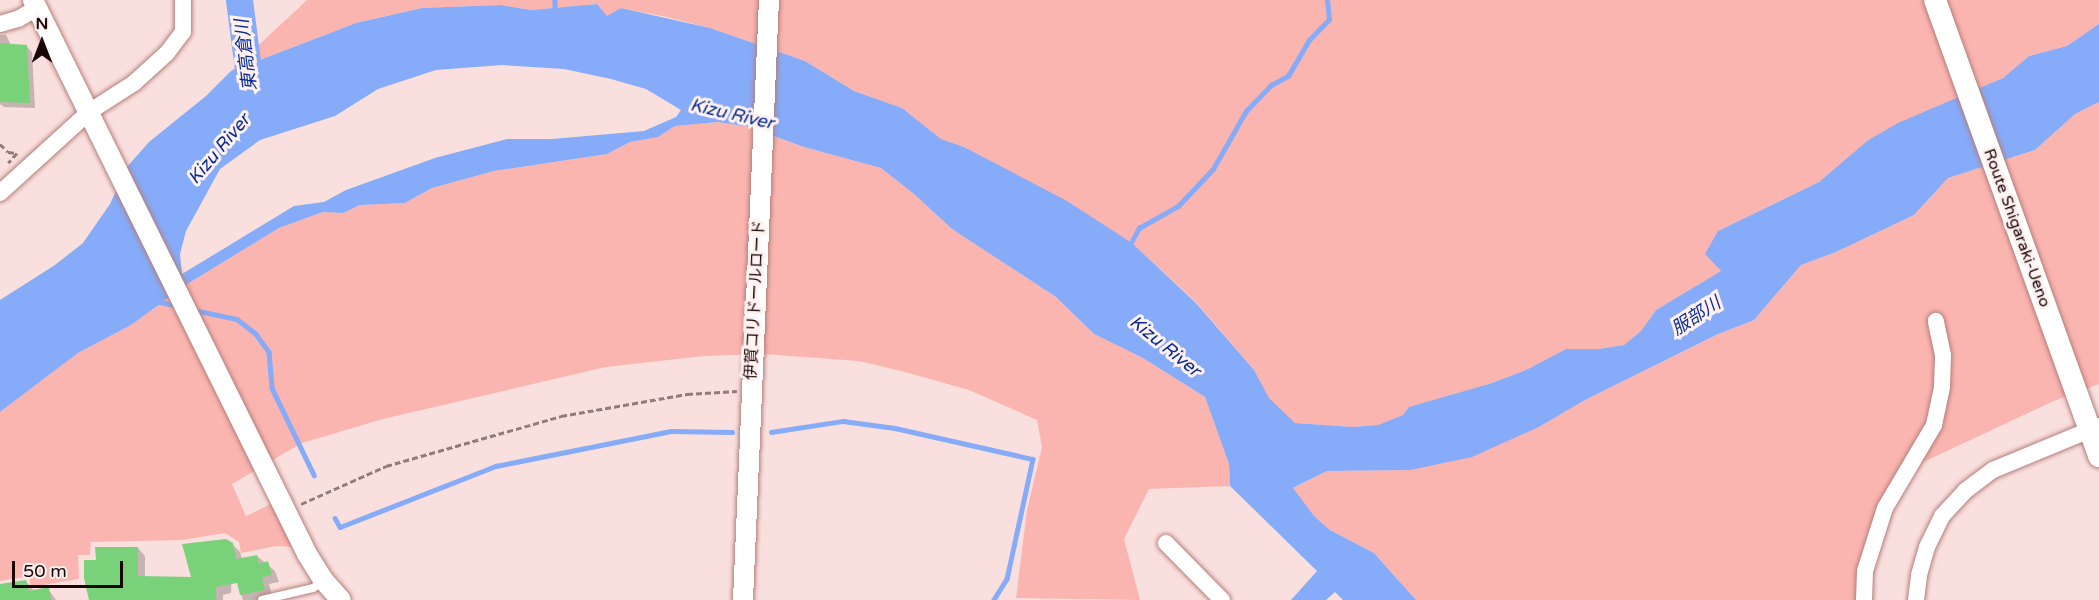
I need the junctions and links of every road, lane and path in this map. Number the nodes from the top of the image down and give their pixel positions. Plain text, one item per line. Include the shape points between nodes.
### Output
1 (183, 0) edge
2 (769, 0) edge
3 (1935, 0) edge
4 (35, 4) edge
5 (0, 24) edge
6 (91, 115) junction
7 (0, 144) edge
8 (5, 166) dead end
9 (0, 193) edge
10 (1936, 321) dead end
11 (751, 390) junction
12 (2092, 427) edge
13 (2099, 456) edge
14 (301, 504) dead end
15 (1166, 543) dead end
16 (324, 580) junction
17 (262, 600) edge
18 (341, 600) edge
19 (743, 600) edge
20 (1222, 600) edge
21 (1864, 600) edge
22 (1916, 600) edge

1 - 6 street via 183,32 167,53
2 - 11 street, 伊賀コリドールロード
3 - 12 main road, Route Shigaraki-Ueno
4 - 5 street via 18,19
4 - 6 street
6 - 9 street
6 - 16 street via 294,528
7 - 8 path via 8,152 17,153
10 - 21 street via 1943,355 1934,425 1885,508 1865,571
11 - 14 path via 687,394 561,416 386,466
11 - 19 street, 伊賀コリドールロード
12 - 13 main road, Route Shigaraki-Ueno
12 - 22 street via 1993,470 1965,491 1942,516 1927,547 1918,575
15 - 20 street
16 - 17 lane via 313,588
16 - 18 street

